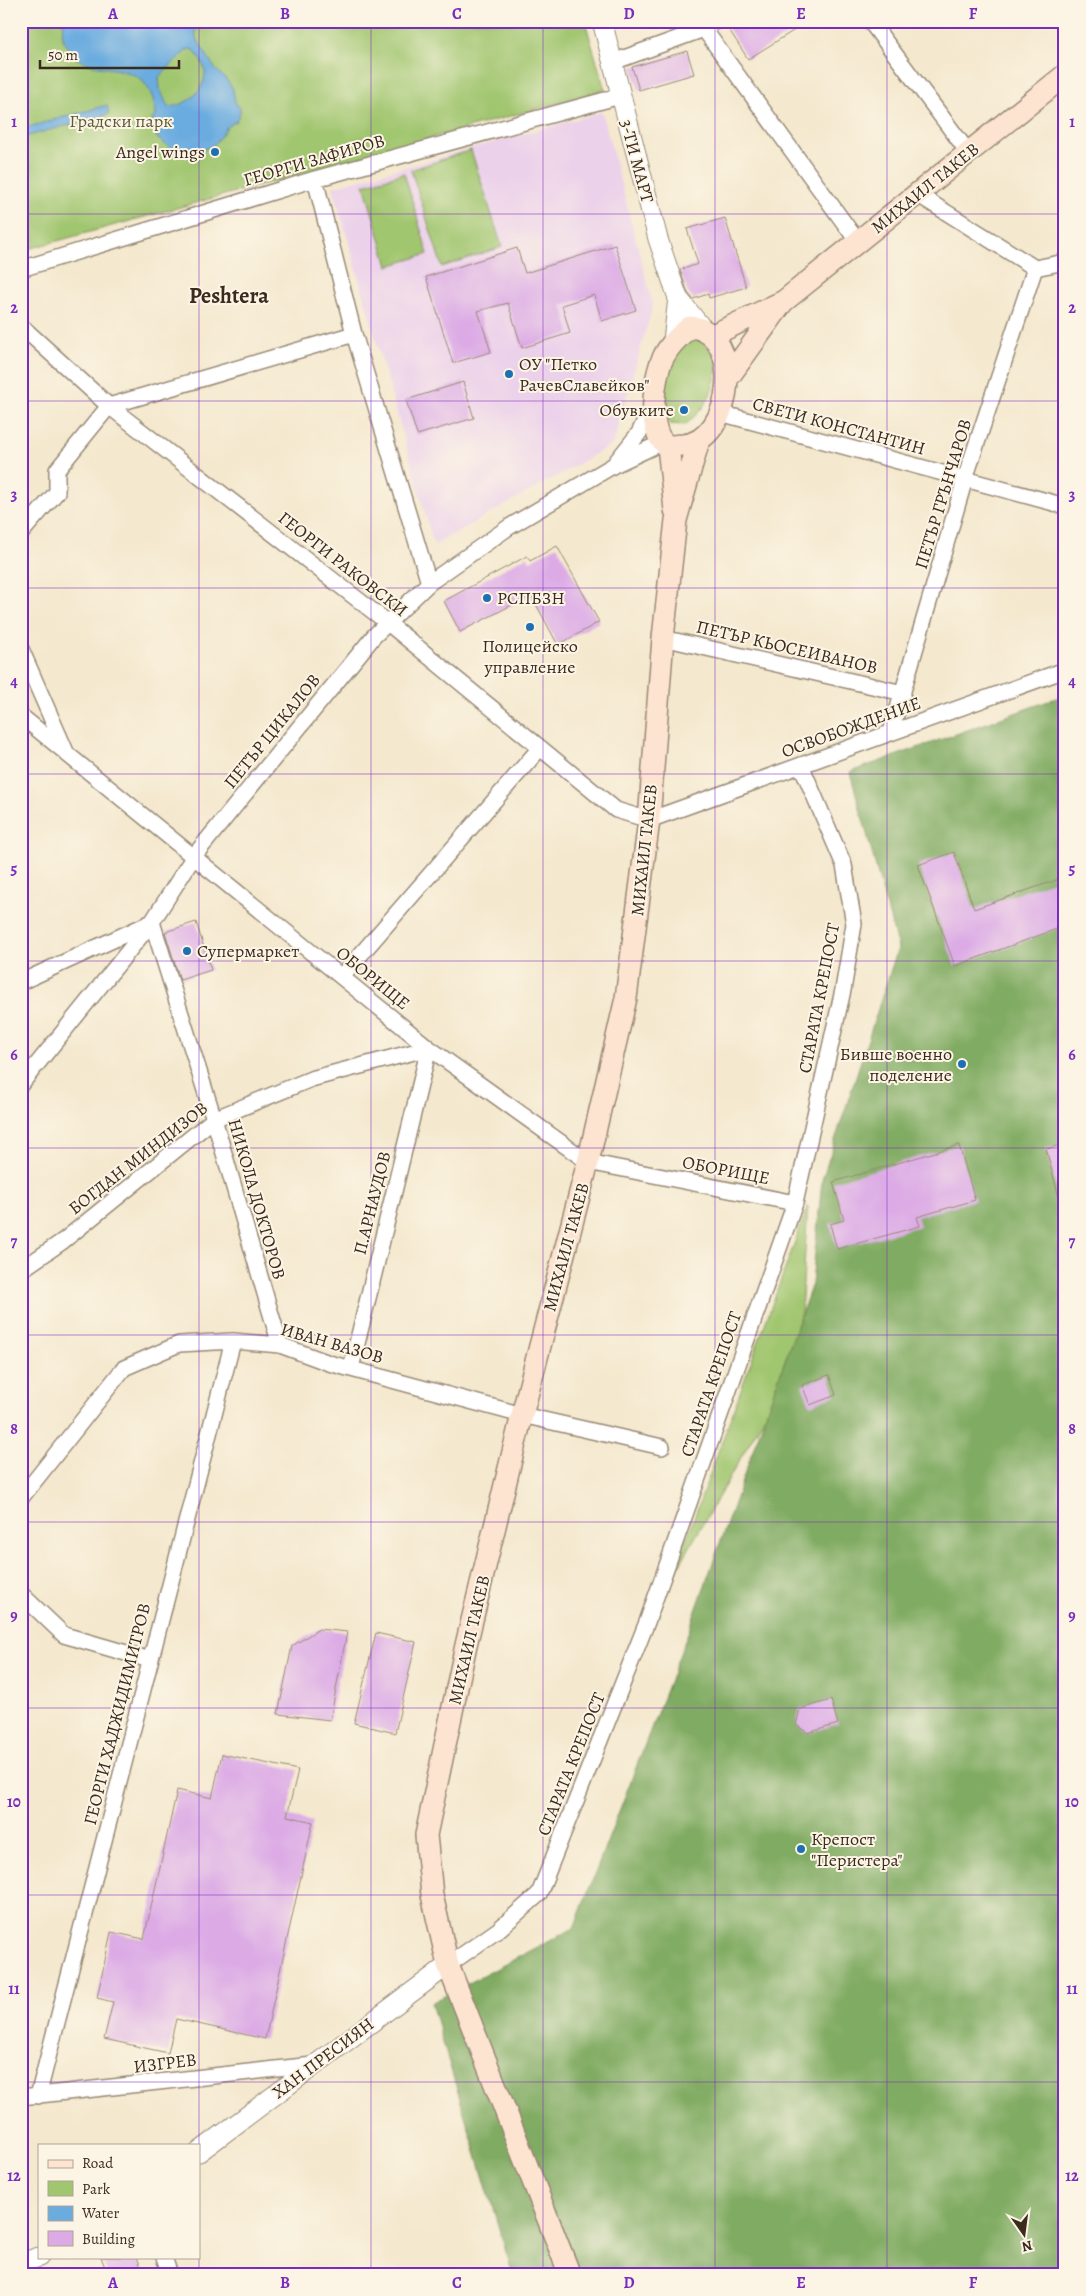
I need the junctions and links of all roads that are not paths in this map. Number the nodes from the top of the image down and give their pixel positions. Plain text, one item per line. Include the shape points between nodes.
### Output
1 (602, 21) edge
2 (870, 21) edge
3 (710, 25) edge
4 (613, 62) junction
5 (1065, 75) edge
6 (620, 96) junction
7 (968, 152) junction
8 (316, 179) junction
9 (917, 194) junction
10 (858, 242) junction
11 (1065, 262) edge
12 (21, 268) edge
13 (1035, 268) junction
14 (678, 298) junction
15 (784, 301) junction
16 (21, 326) edge
17 (707, 331) junction
18 (354, 334) junction
19 (674, 341) junction
20 (728, 378) junction
21 (653, 404) junction
22 (109, 406) junction
23 (720, 414) junction
24 (699, 440) junction
25 (666, 444) junction
26 (614, 465) junction
27 (965, 479) junction
28 (1065, 506) edge
29 (676, 520) junction
30 (21, 533) edge
31 (429, 583) junction
32 (388, 623) junction
33 (663, 638) junction
34 (21, 649) edge
35 (1065, 670) edge
36 (903, 693) junction
37 (21, 716) edge
38 (891, 732) junction
39 (540, 748) junction
40 (67, 754) junction
41 (801, 765) junction
42 (649, 820) junction
43 (194, 856) junction
44 (152, 922) junction
45 (342, 976) junction
46 (21, 982) edge
47 (429, 1048) junction
48 (21, 1084) edge
49 (214, 1119) junction
50 (588, 1162) junction
51 (794, 1203) junction
52 (21, 1270) edge
53 (233, 1340) junction
54 (280, 1345) junction
55 (351, 1368) junction
56 (522, 1415) junction
57 (662, 1447) dead end
58 (21, 1498) edge
59 (21, 1594) edge
60 (150, 1660) junction
61 (448, 1965) junction
62 (313, 2064) junction
63 (38, 2096) junction
64 (21, 2097) edge
65 (200, 2151) edge
66 (38, 2257) edge
67 (164, 2258) edge
68 (21, 2263) edge
69 (170, 2275) edge
70 (570, 2275) edge

1 - 4 street, 3-ТИ МАРТ
2 - 7 street
3 - 4 street
3 - 10 street
4 - 6 street, 3-ТИ МАРТ
5 - 7 main road, МИХАИЛ ТАКЕВ
6 - 8 street, ГЕОРГИ ЗАФИРОВ
6 - 14 street, 3-ТИ МАРТ via 658,239
7 - 9 main road, МИХАИЛ ТАКЕВ
8 - 12 street, ГЕОРГИ ЗАФИРОВ
8 - 18 street
9 - 10 main road, МИХАИЛ ТАКЕВ
9 - 13 street
10 - 15 main road, МИХАИЛ ТАКЕВ
11 - 13 street
13 - 27 street, ПЕТЪР ГРЪНЧАРОВ
14 - 17 street
14 - 19 street
15 - 17 main road, МИХАИЛ ТАКЕВ
15 - 20 main road, МИХАИЛ ТАКЕВ
16 - 22 street, ГЕОРГИ РАКОВСКИ
17 - 19 main road via 690,327
17 - 20 main road via 724,354
18 - 22 street
18 - 31 street
19 - 21 main road via 654,381
20 - 23 main road
21 - 25 main road via 656,426
21 - 26 street, ПЕТЪР ЦИКАЛОВ via 639,433
22 - 30 street via 57,470 57,492
22 - 32 street, ГЕОРГИ РАКОВСКИ
23 - 24 main road via 712,430
23 - 27 street, СВЕТИ КОНСТАНТИН
24 - 25 main road via 689,445
24 - 29 main road, МИХАИЛ ТАКЕВ
25 - 26 street, ПЕТЪР ЦИКАЛОВ
25 - 29 main road, МИХАИЛ ТАКЕВ
26 - 31 street, ПЕТЪР ЦИКАЛОВ via 509,527
27 - 28 street, СВЕТИ КОНСТАНТИН
27 - 36 street, ПЕТЪР ГРЪНЧАРОВ
29 - 33 main road, МИХАИЛ ТАКЕВ
31 - 32 street, ПЕТЪР ЦИКАЛОВ
32 - 39 street, ГЕОРГИ РАКОВСКИ
32 - 43 street, ПЕТЪР ЦИКАЛОВ
33 - 36 street, ПЕТЪР КЬОСЕИВАНОВ
33 - 42 main road, МИХАИЛ ТАКЕВ
34 - 40 street, ОБОРИЩЕ
35 - 38 street, ОСВОБОЖДЕНИЕ
36 - 38 street, ПЕТЪР ГРЪНЧАРОВ
37 - 40 street
38 - 41 street, ОСВОБОЖДЕНИЕ
39 - 42 street, ГЕОРГИ РАКОВСКИ via 616,810
39 - 45 street
40 - 43 street, ОБОРИЩЕ
41 - 42 street, ОСВОБОЖДЕНИЕ
41 - 51 street, СТАРАТА КРЕПОСТ via 844,865 854,924 844,990
42 - 50 main road, МИХАИЛ ТАКЕВ via 626,998
43 - 44 street, ПЕТЪР ЦИКАЛОВ
43 - 45 street, ОБОРИЩЕ
44 - 46 street
44 - 48 street, ПЕТЪР ЦИКАЛОВ
44 - 49 street, НИКОЛА ДОКТОРОВ
45 - 47 street, ОБОРИЩЕ
47 - 49 street, БОГДАН МИНДИЗОВ via 311,1079
47 - 50 street, ОБОРИЩЕ
47 - 55 street, П.АРНАУДОВ
49 - 52 street, БОГДАН МИНДИЗОВ via 63,1241
49 - 54 street, НИКОЛА ДОКТОРОВ
50 - 51 street, ОБОРИЩЕ
50 - 56 main road, МИХАИЛ ТАКЕВ
51 - 61 street, СТАРАТА КРЕПОСТ via 647,1622 539,1894 498,1930
53 - 54 street, ИВАН ВАЗОВ
53 - 58 street, ИВАН ВАЗОВ via 178,1344 124,1368
53 - 60 street, ГЕОРГИ ХАДЖИДИМИТРОВ
54 - 55 street, ИВАН ВАЗОВ
55 - 56 street, ИВАН ВАЗОВ
56 - 57 street, ИВАН ВАЗОВ
56 - 61 main road, МИХАИЛ ТАКЕВ via 466,1645 426,1835 432,1895
59 - 60 street via 64,1635
60 - 63 street, ГЕОРГИ ХАДЖИДИМИТРОВ
61 - 62 street, ХАН ПРЕСИЯН
61 - 70 main road, МИХАИЛ ТАКЕВ
62 - 63 street, ИЗГРЕВ
62 - 65 street, ХАН ПРЕСИЯН
63 - 64 street, ИЗГРЕВ
66 - 68 street
67 - 69 street

